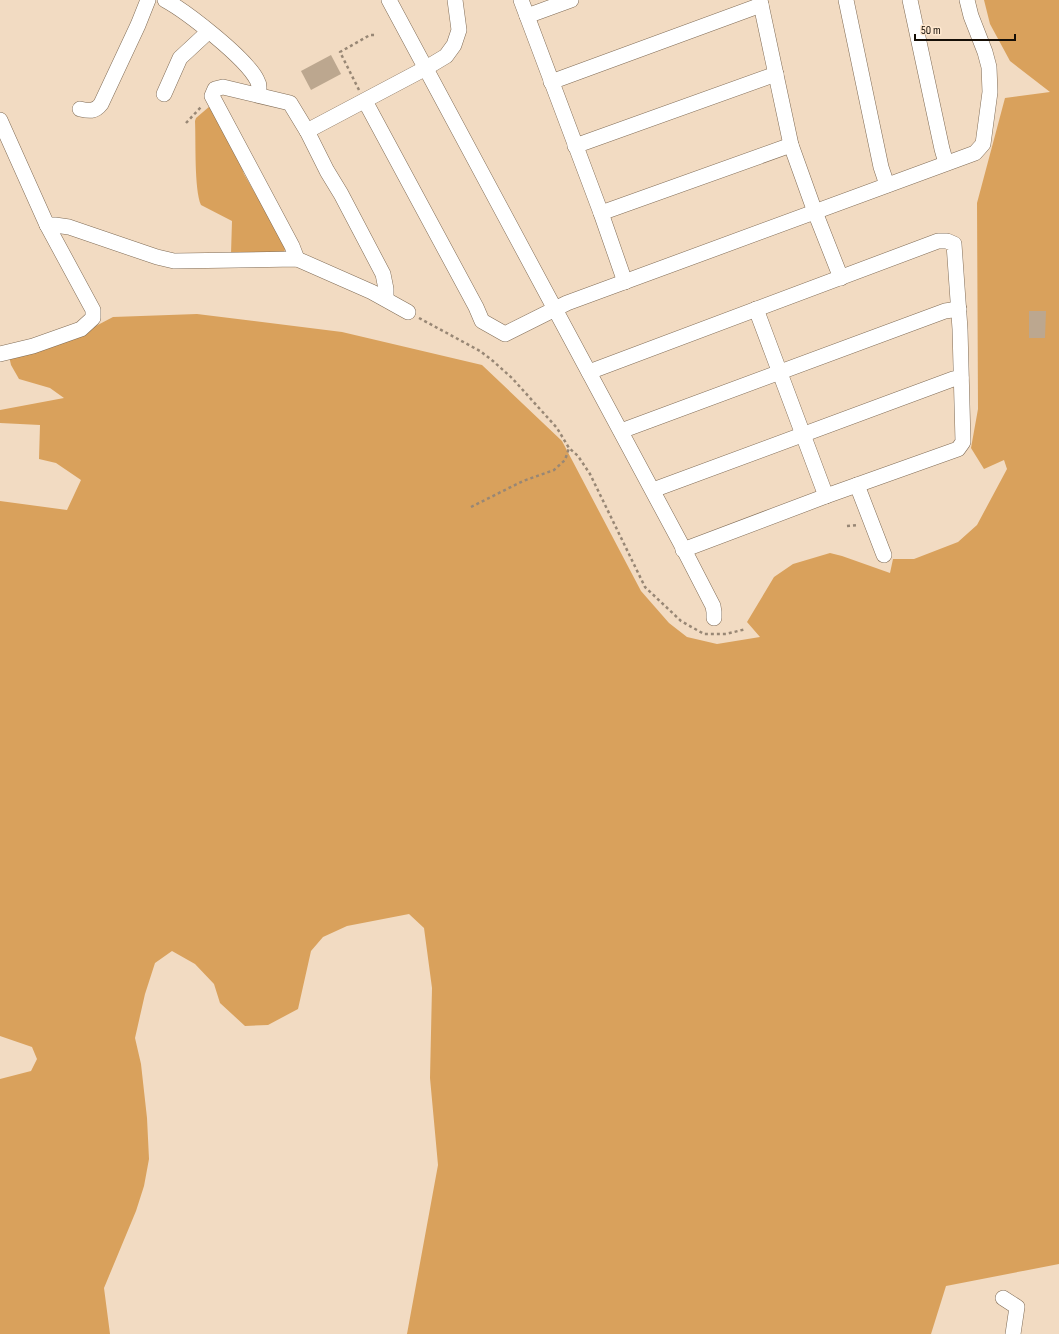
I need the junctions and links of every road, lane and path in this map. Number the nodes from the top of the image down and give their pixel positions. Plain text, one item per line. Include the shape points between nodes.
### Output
1 (148, 0) edge
2 (165, 0) edge
3 (389, 0) edge
4 (455, 0) edge
5 (521, 0) edge
6 (571, 0) edge
7 (846, 0) edge
8 (910, 0) edge
9 (967, 0) edge
10 (760, 3) edge
11 (527, 16) junction
12 (208, 32) junction
13 (375, 35) dead end
14 (426, 68) junction
15 (776, 74) junction
16 (551, 82) junction
17 (164, 94) dead end
18 (212, 96) junction
19 (258, 96) junction
20 (363, 96) junction
21 (80, 109) dead end
22 (0, 120) edge
23 (186, 123) dead end
24 (307, 132) junction
25 (791, 145) junction
26 (575, 146) junction
27 (946, 163) junction
28 (887, 185) junction
29 (815, 212) junction
30 (601, 213) junction
31 (47, 225) junction
32 (297, 259) junction
33 (841, 278) junction
34 (625, 282) junction
35 (386, 299) junction
36 (555, 309) junction
37 (756, 309) junction
38 (959, 309) junction
39 (408, 312) joint
40 (0, 354) edge
41 (590, 372) junction
42 (780, 372) junction
43 (961, 378) junction
44 (621, 431) junction
45 (804, 435) junction
46 (569, 448) junction
47 (857, 485) junction
48 (653, 490) junction
49 (826, 496) junction
50 (471, 507) dead end
51 (684, 550) junction
52 (884, 555) dead end
53 (714, 618) dead end
54 (746, 629) dead end
55 (1002, 1298) dead end
56 (1013, 1334) edge

1 - 21 street via 101,104 97,109 90,111
2 - 12 street
3 - 14 street
4 - 14 street via 459,24 457,39 446,56
5 - 11 street
6 - 11 street
7 - 28 street
8 - 27 street
9 - 27 street via 989,67 990,92 983,144 974,153
10 - 15 street
10 - 16 street
11 - 16 street
12 - 17 street via 180,58
12 - 19 street via 252,73 258,82
13 - 20 path via 370,35 340,52
14 - 20 street
14 - 36 street
15 - 25 street
15 - 26 street
16 - 26 street
18 - 19 street via 215,89 223,87
18 - 23 path
18 - 32 street
19 - 24 street via 290,103
20 - 24 street
20 - 36 street via 482,321 505,334
22 - 31 street
24 - 35 street via 382,274
25 - 29 street
25 - 30 street
26 - 30 street
27 - 28 street
28 - 29 street
29 - 33 street
29 - 34 street
30 - 34 street
31 - 32 street via 69,227 174,261
31 - 40 street via 93,310 93,318 81,329 33,346
32 - 35 street
33 - 37 street
33 - 38 street via 938,241 947,241 954,244
34 - 36 street
35 - 39 street
36 - 41 street
37 - 41 street
37 - 42 street
38 - 42 street via 945,311
38 - 43 street
39 - 46 path via 480,351 493,361 557,428
41 - 44 street
42 - 44 street
42 - 45 street
43 - 45 street
43 - 47 street via 963,442 958,449
44 - 48 street
45 - 48 street
45 - 49 street
46 - 50 path via 568,455 554,470 523,481
46 - 54 path via 590,474 645,587 681,622 704,634 726,634
47 - 49 street
47 - 52 street
48 - 51 street
49 - 51 street
51 - 53 street via 713,606
55 - 56 street via 1017,1307

